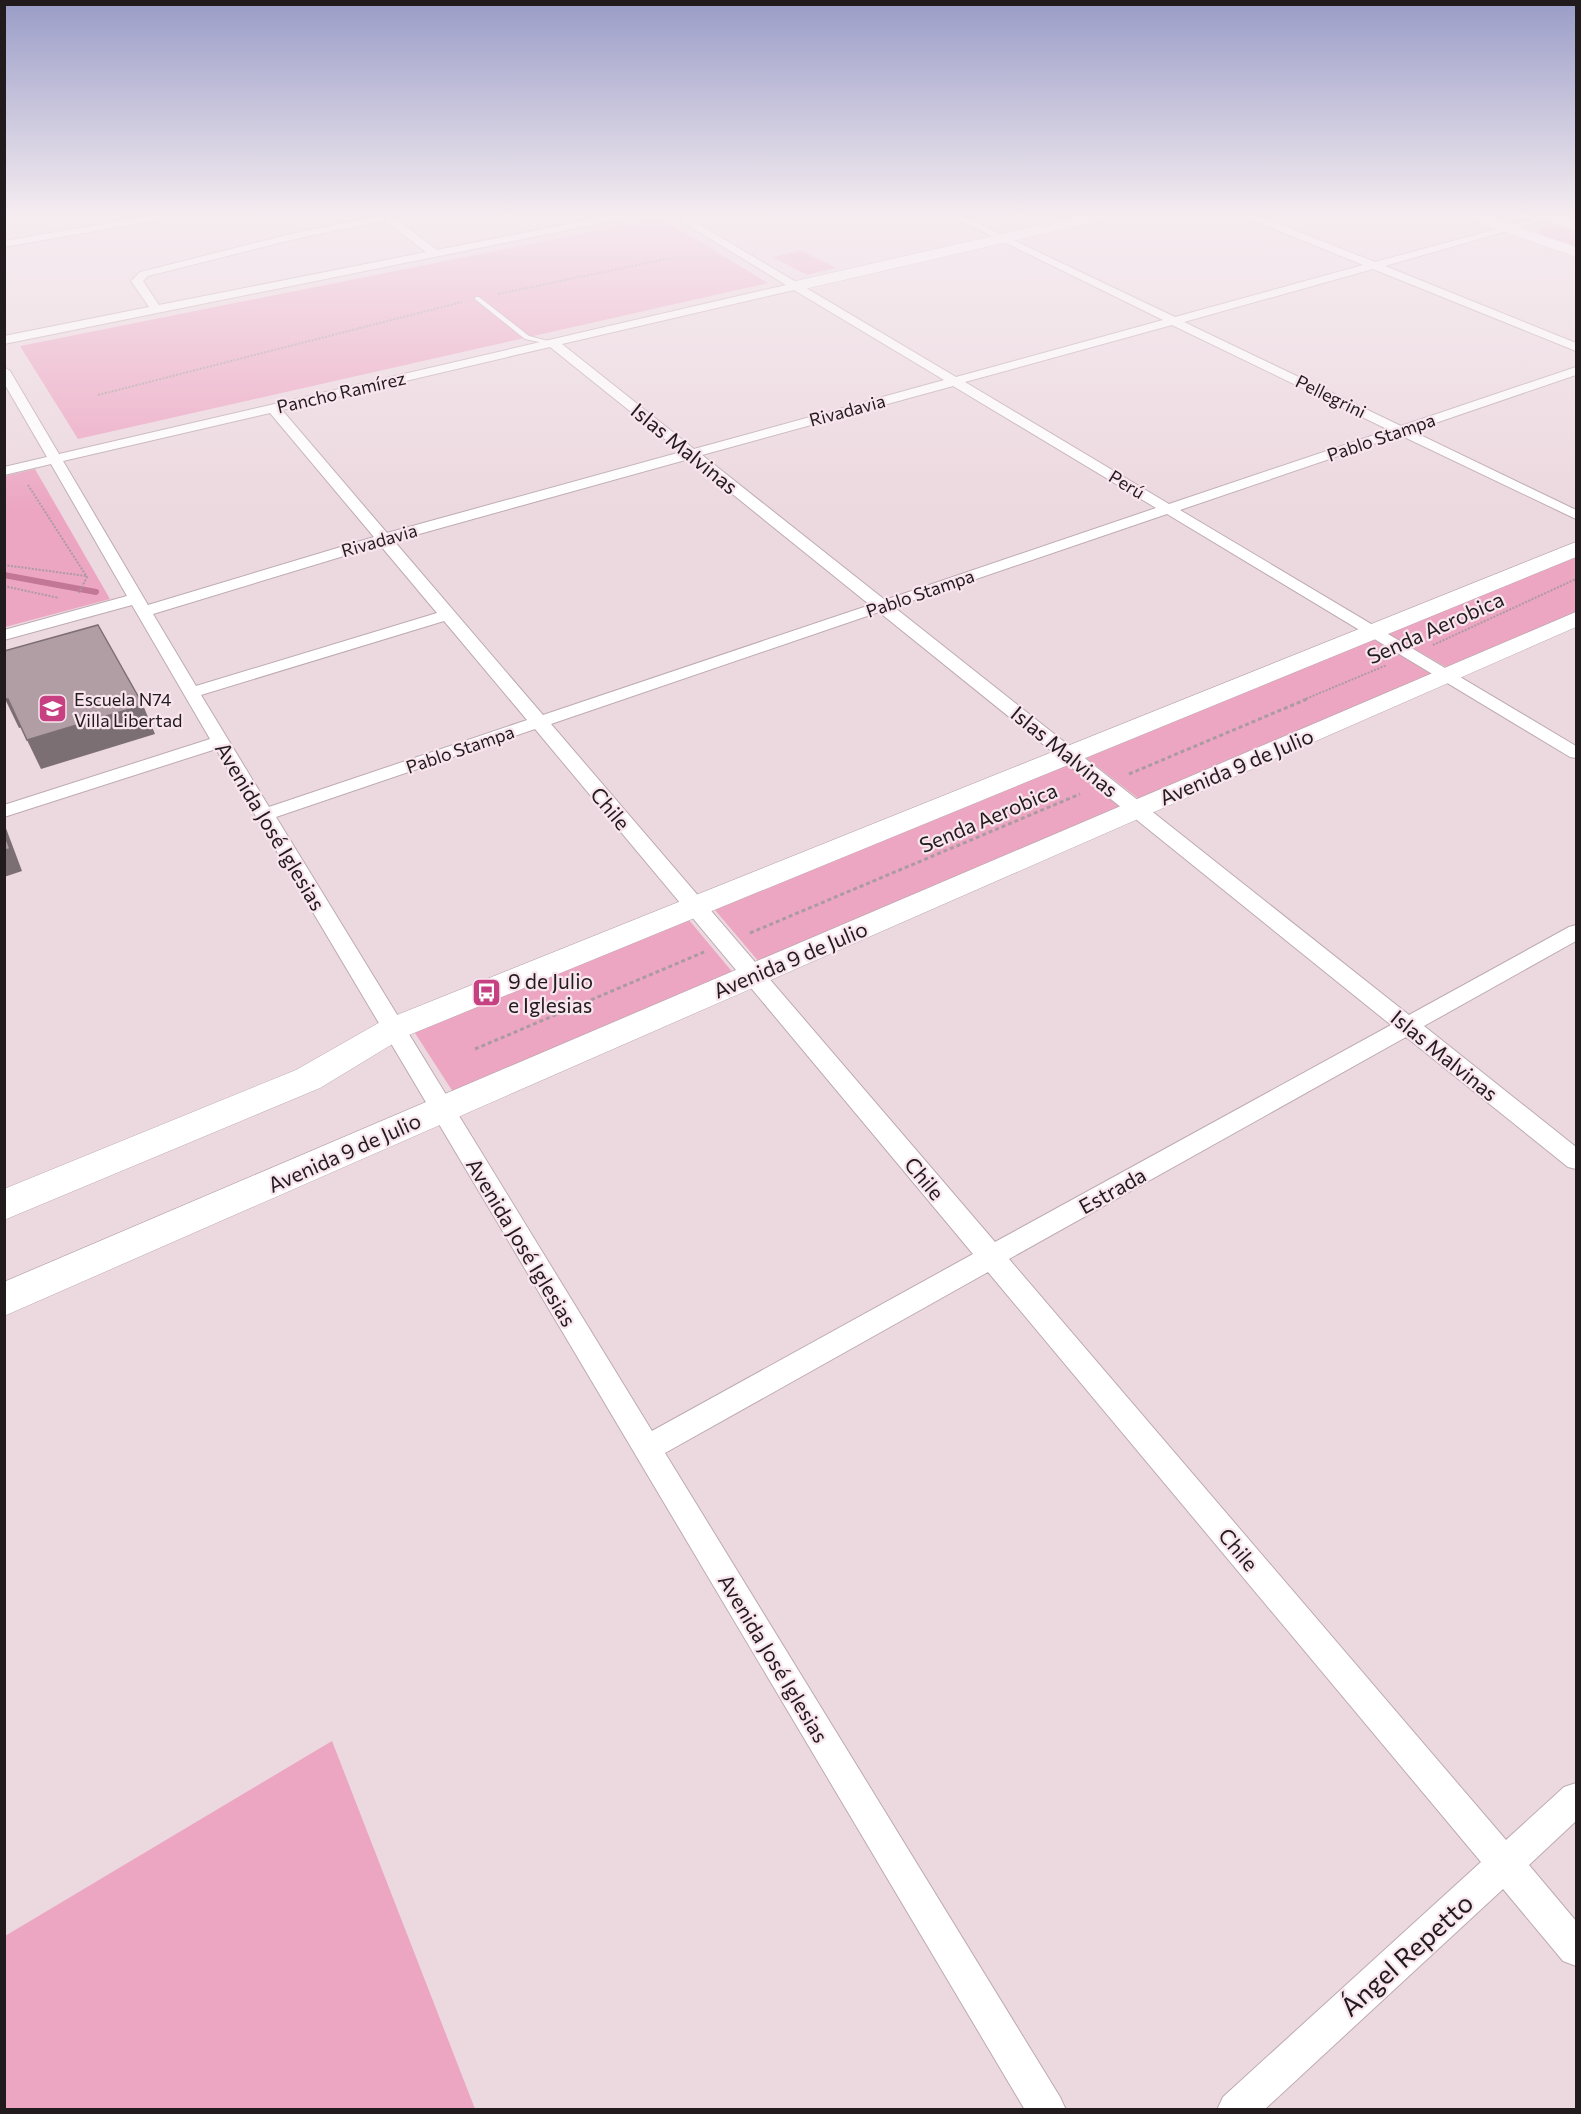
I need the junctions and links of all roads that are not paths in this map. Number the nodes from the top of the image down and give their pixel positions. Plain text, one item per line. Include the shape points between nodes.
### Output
1 (128, 315) edge
2 (498, 315) edge
3 (674, 315) edge
4 (844, 315) edge
5 (1162, 315) edge
6 (1192, 315) edge
7 (1496, 315) edge
8 (1173, 320) junction
9 (4, 340) edge
10 (553, 343) junction
11 (1576, 347) edge
12 (4, 371) edge
13 (1576, 371) edge
14 (954, 381) junction
15 (273, 408) junction
16 (1401, 430) junction
17 (691, 453) junction
18 (53, 459) junction
19 (4, 471) edge
20 (1169, 509) junction
21 (1576, 515) edge
22 (383, 538) junction
23 (1576, 549) edge
24 (139, 605) junction
25 (882, 606) junction
26 (447, 615) junction
27 (1576, 619) edge
28 (1373, 631) junction
29 (4, 635) edge
30 (1446, 675) junction
31 (190, 693) junction
32 (538, 722) junction
33 (220, 742) junction
34 (1576, 753) edge
35 (1069, 755) junction
36 (1137, 809) junction
37 (4, 811) edge
38 (264, 815) junction
39 (694, 907) junction
40 (1576, 932) edge
41 (753, 975) junction
42 (1408, 1026) junction
43 (393, 1029) junction
44 (442, 1110) junction
45 (1576, 1160) edge
46 (4, 1205) edge
47 (991, 1257) junction
48 (4, 1300) edge
49 (647, 1448) junction
50 (1576, 1799) edge
51 (1505, 1864) junction
52 (1576, 1948) edge
53 (1047, 2109) edge
54 (1236, 2109) edge

1 - 9 street
2 - 10 lane via 527,338
3 - 10 street, Pancho Ramírez
4 - 14 street, Perú
5 - 8 street, Pellegrini
6 - 8 street, Rivadavia
7 - 11 street
8 - 14 street, Rivadavia
8 - 16 street, Pellegrini
10 - 15 street, Pancho Ramírez
10 - 17 street, Islas Malvinas
12 - 18 street, Avenida José Iglesias
13 - 16 street, Pablo Stampa
14 - 17 street, Rivadavia
14 - 20 street, Perú
15 - 18 street, Pancho Ramírez
15 - 22 street, Chile
16 - 20 street, Pablo Stampa
16 - 21 street, Pellegrini
17 - 22 street, Rivadavia
17 - 25 street, Islas Malvinas
18 - 19 street, Pancho Ramírez
18 - 24 street, Avenida José Iglesias
20 - 25 street, Pablo Stampa
20 - 28 street, Perú
22 - 24 street, Rivadavia
22 - 26 street, Chile
23 - 28 main road
24 - 29 street, Rivadavia
24 - 31 street, Avenida José Iglesias
25 - 32 street, Pablo Stampa
25 - 35 street, Islas Malvinas
26 - 31 street
26 - 32 street, Chile
27 - 30 main road, Avenida 9 de Julio
28 - 30 street, Perú
28 - 35 main road
30 - 34 street, Perú
30 - 36 main road, Avenida 9 de Julio
31 - 33 street, Avenida José Iglesias
32 - 38 street, Pablo Stampa
32 - 39 street, Chile
33 - 37 street
33 - 38 street, Avenida José Iglesias
35 - 36 street, Islas Malvinas
35 - 39 main road
36 - 41 main road, Avenida 9 de Julio
36 - 42 street, Islas Malvinas
38 - 43 street, Avenida José Iglesias
39 - 41 street, Chile
39 - 43 main road
40 - 42 street, Estrada
41 - 44 main road, Avenida 9 de Julio
41 - 47 street, Chile
42 - 45 street, Islas Malvinas
42 - 47 street, Estrada
43 - 44 street, Avenida José Iglesias
43 - 46 main road via 308,1079
44 - 48 main road, Avenida 9 de Julio
44 - 49 street, Avenida José Iglesias
47 - 49 street, Estrada
47 - 51 street, Chile
49 - 53 street, Avenida José Iglesias
50 - 51 street, Ángel Repetto
51 - 52 street, Chile
51 - 54 street, Ángel Repetto

